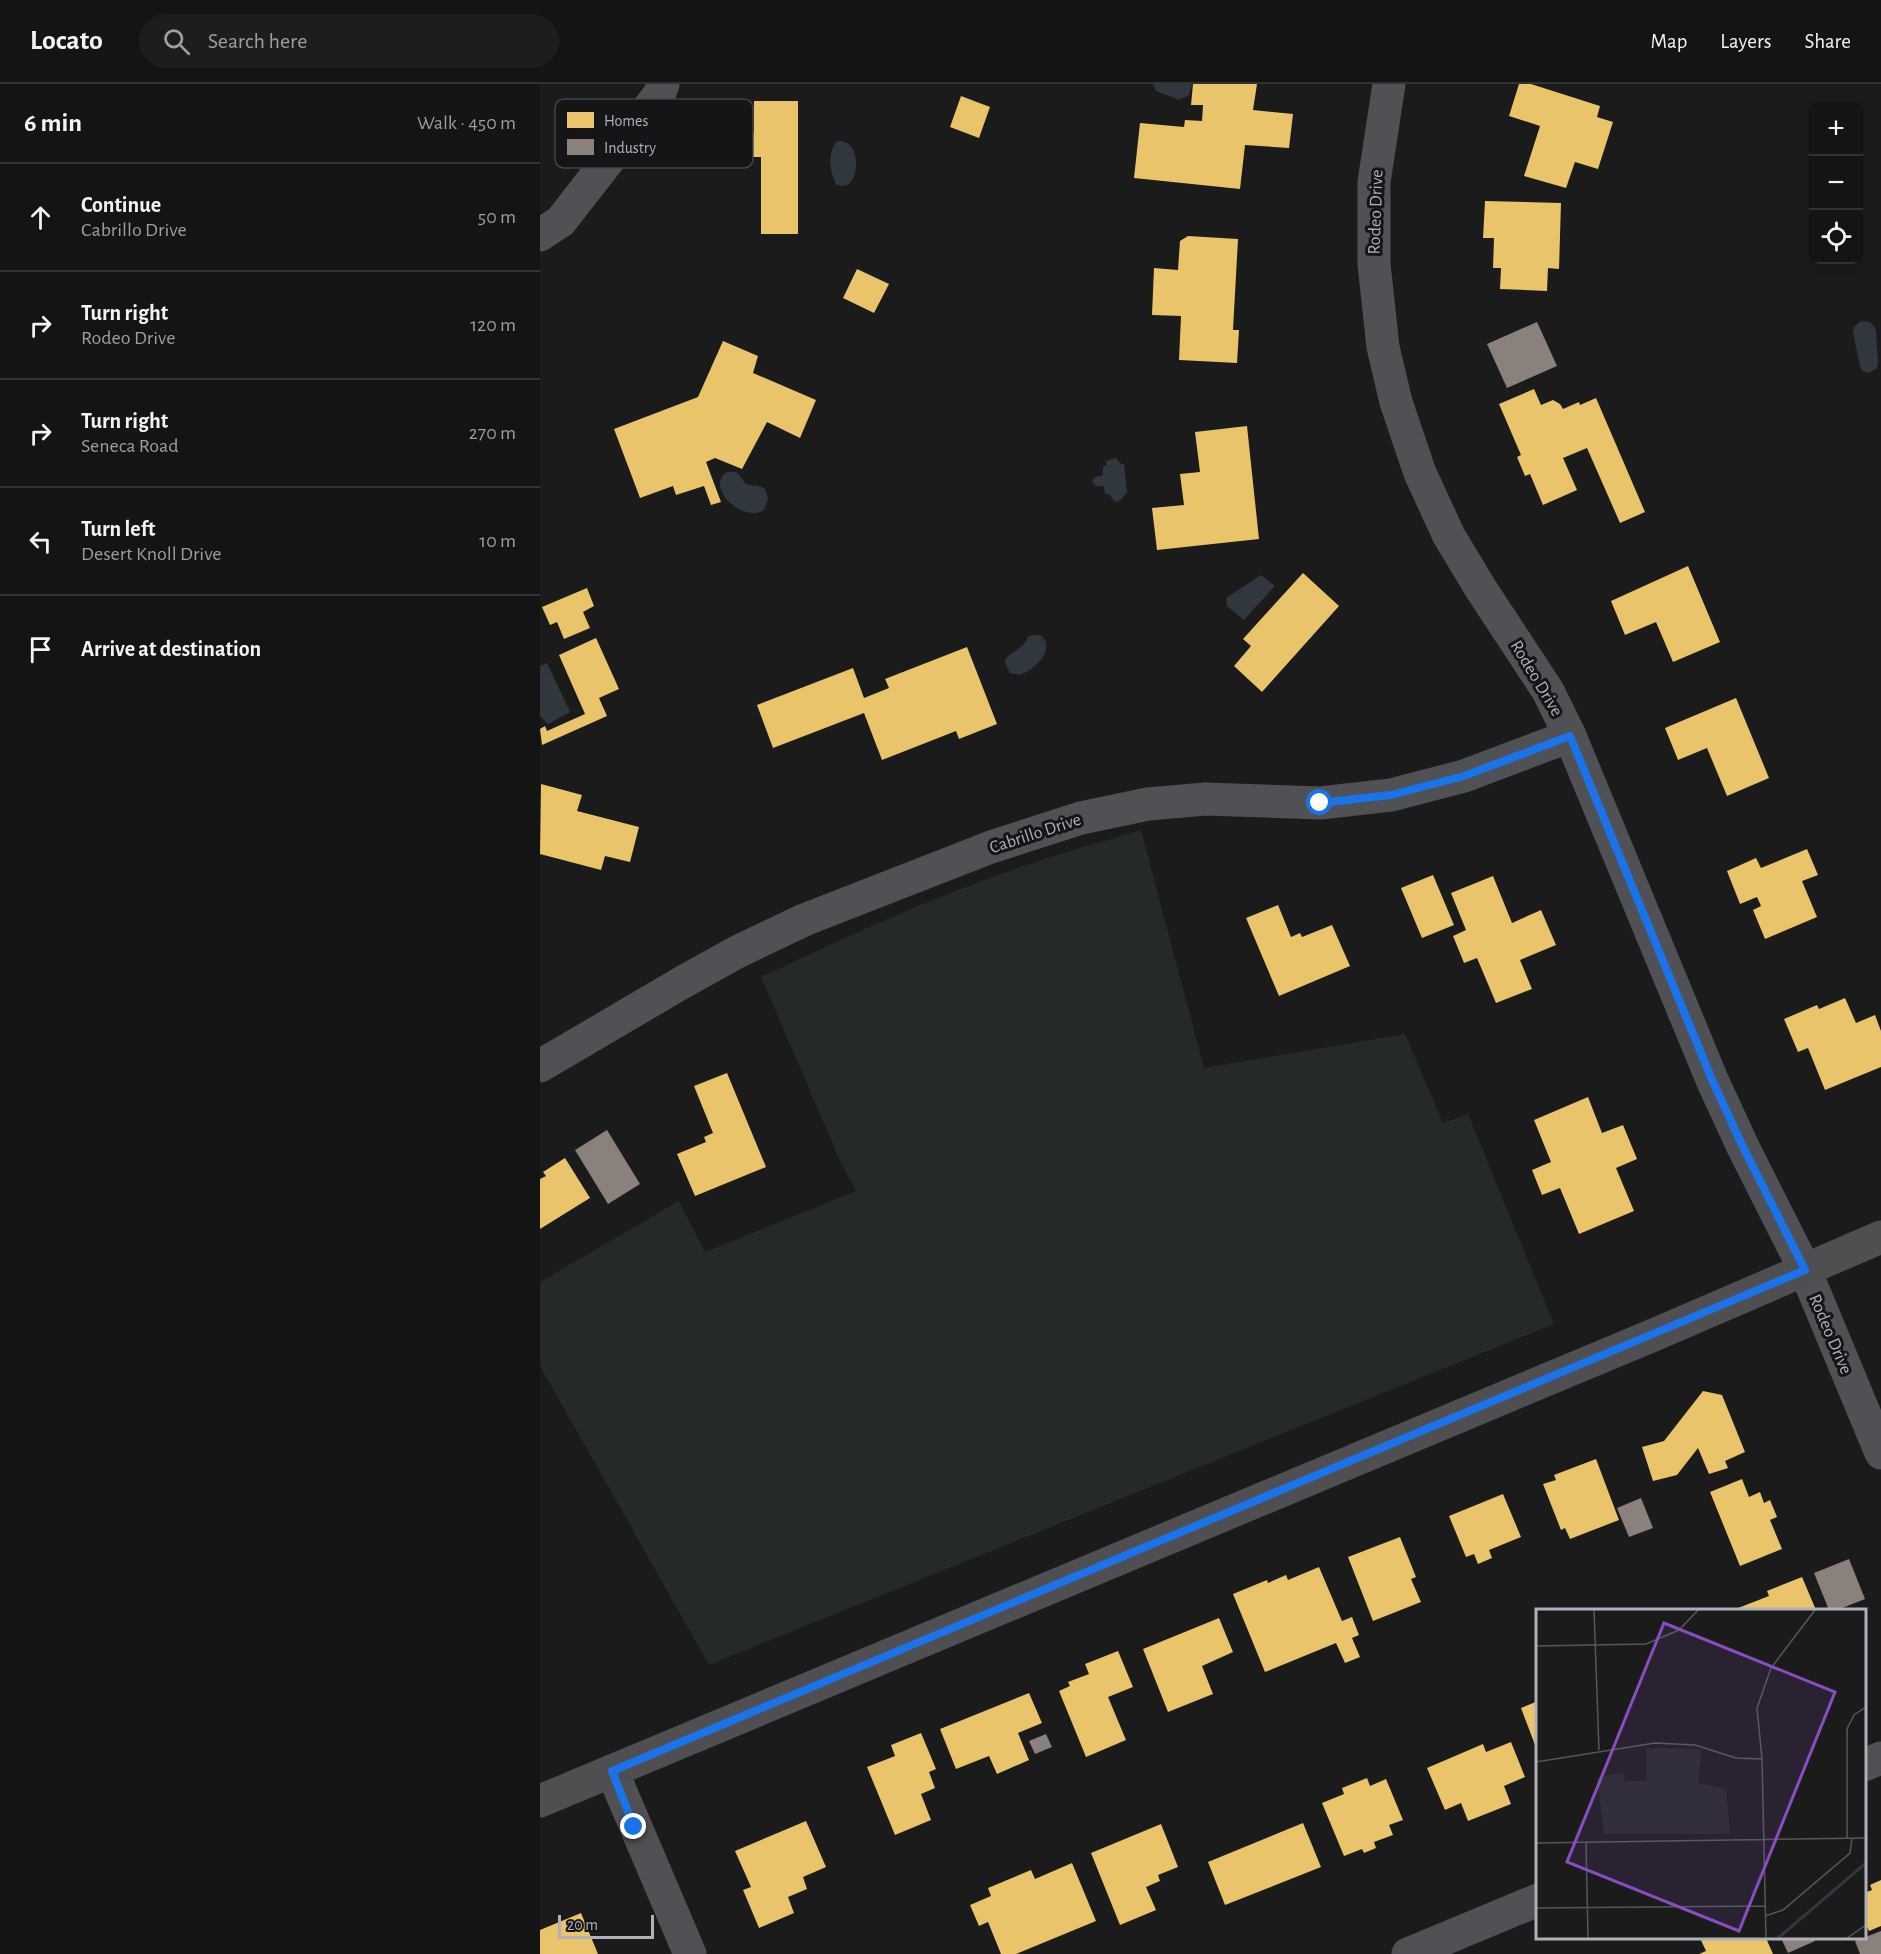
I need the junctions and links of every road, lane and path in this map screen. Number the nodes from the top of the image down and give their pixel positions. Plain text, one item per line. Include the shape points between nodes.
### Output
1 (663, 84) edge
2 (1389, 84) edge
3 (656, 99) edge
4 (602, 168) edge
5 (540, 235) edge
6 (1570, 736) junction
7 (540, 1066) edge
8 (1881, 1238) edge
9 (1805, 1270) junction
10 (1881, 1453) edge
11 (1881, 1758) edge
12 (1866, 1764) edge
13 (612, 1771) junction
14 (540, 1801) edge
15 (1536, 1901) edge
16 (690, 1954) edge
17 (1408, 1954) edge

1 - 3 street
2 - 6 street, Rodeo Drive via 1374,182 1374,264 1383,347 1396,402 1420,473 1449,536 1548,691
4 - 5 street via 561,221
6 - 7 street, Cabrillo Drive via 1464,776 1391,795 1320,803 1194,800 1148,804 1070,821 991,847 804,920 737,952
6 - 9 street, Rodeo Drive via 1713,1082
8 - 9 main road
9 - 10 street, Rodeo Drive
9 - 13 main road
11 - 12 street
13 - 14 main road
13 - 16 street
15 - 17 street

